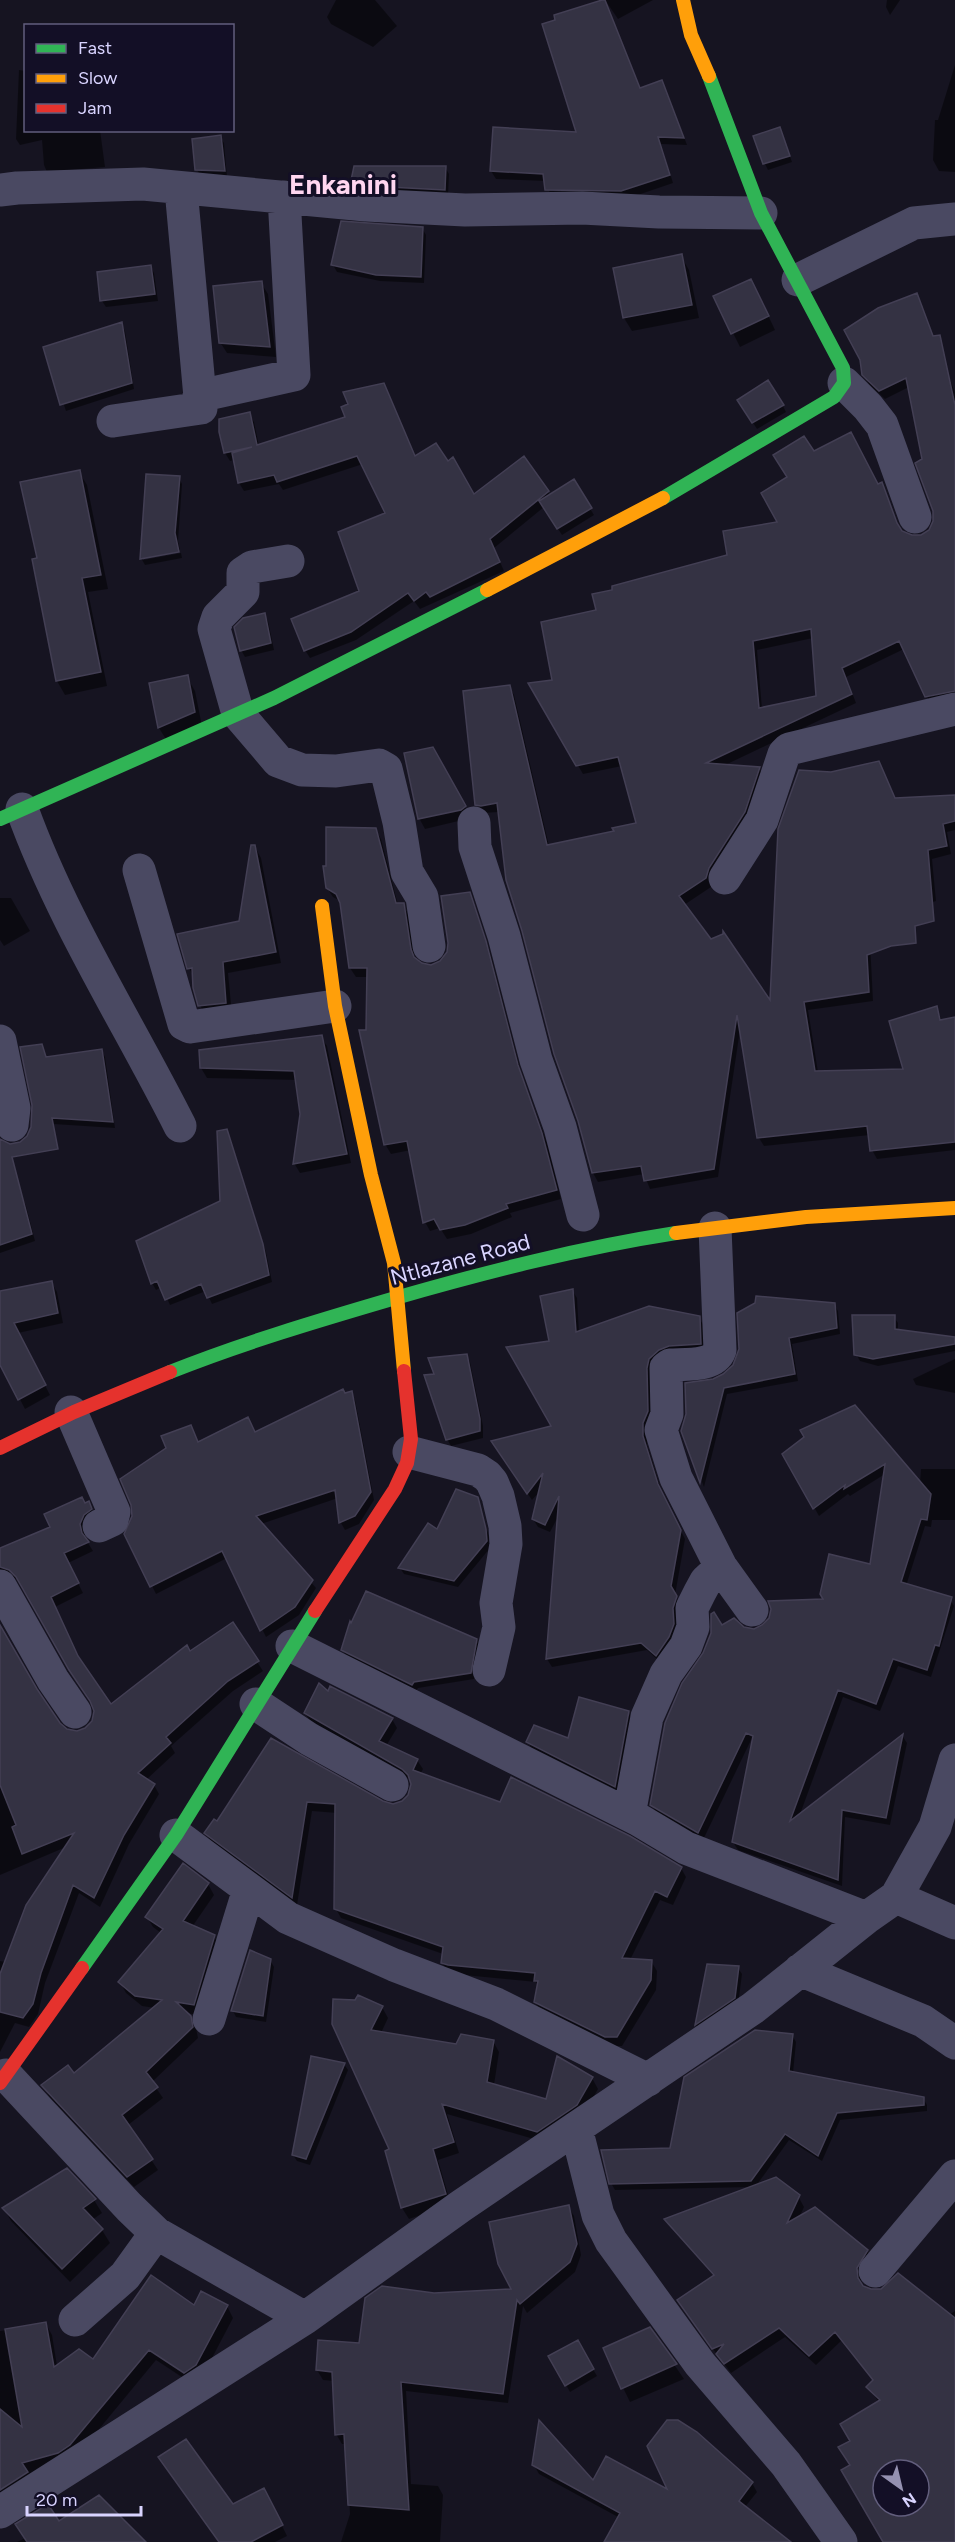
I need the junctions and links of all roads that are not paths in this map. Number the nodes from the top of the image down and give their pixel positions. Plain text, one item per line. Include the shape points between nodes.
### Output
1 (683, 0) edge
2 (181, 189) junction
3 (0, 190) edge
4 (284, 197) junction
5 (761, 213) junction
6 (955, 219) edge
7 (798, 280) junction
8 (844, 383) junction
9 (199, 396) junction
10 (113, 420) dead end
11 (915, 517) dead end
12 (288, 561) dead end
13 (955, 709) edge
14 (238, 714) junction
15 (11, 814) edge
16 (474, 823) dead end
17 (139, 870) dead end
18 (725, 878) dead end
19 (322, 906) dead end
20 (429, 946) dead end
21 (335, 1006) junction
22 (0, 1041) edge
23 (12, 1125) dead end
24 (180, 1126) dead end
25 (955, 1208) edge
26 (584, 1215) dead end
27 (714, 1228) junction
28 (398, 1298) junction
29 (71, 1412) junction
30 (0, 1448) edge
31 (409, 1452) junction
32 (99, 1526) dead end
33 (721, 1567) junction
34 (0, 1586) edge
35 (752, 1610) dead end
36 (292, 1646) junction
37 (489, 1670) dead end
38 (256, 1704) junction
39 (75, 1712) dead end
40 (955, 1760) edge
41 (392, 1785) dead end
42 (629, 1815) junction
43 (176, 1835) junction
44 (249, 1889) junction
45 (896, 1897) junction
46 (866, 1918) junction
47 (955, 1923) edge
48 (800, 1970) junction
49 (209, 2019) dead end
50 (955, 2043) edge
51 (3, 2079) edge
52 (648, 2080) junction
53 (576, 2128) junction
54 (955, 2176) edge
55 (156, 2233) junction
56 (874, 2271) dead end
57 (305, 2318) junction
58 (75, 2320) dead end
59 (0, 2512) edge
60 (841, 2542) edge

1 - 5 street via 691,35
2 - 3 street via 143,184
2 - 4 street
2 - 9 street
4 - 5 street via 465,210 582,208
4 - 9 street via 294,375
5 - 7 street
6 - 7 street via 914,223
7 - 8 street via 843,368
8 - 11 street via 882,425
8 - 14 street via 821,406 637,513
9 - 10 street via 201,408
12 - 14 street via 252,567 243,573 243,592 215,622 213,629
13 - 18 street via 789,749 762,820
14 - 15 street
14 - 20 street via 278,760 302,770 336,771 379,765 386,769 407,872 422,897
15 - 24 street via 34,844 89,958
16 - 26 street via 475,847
17 - 21 street via 184,1024 190,1027
19 - 21 street
21 - 28 street via 394,1263
22 - 23 street via 14,1108
25 - 27 street, Ntlazane Road via 895,1209
27 - 28 street, Ntlazane Road via 558,1255
27 - 33 street via 720,1350 707,1362 666,1368 667,1414 661,1430 676,1478
28 - 29 street, Ntlazane Road via 303,1324 194,1362
28 - 31 street
29 - 30 street, Ntlazane Road
29 - 32 street via 114,1512 112,1520
31 - 36 street via 395,1489
31 - 37 street via 478,1470 487,1476 498,1496 506,1544 496,1603 499,1627
33 - 35 street
33 - 42 street via 706,1581 692,1608 693,1627 686,1646 666,1674 647,1717
34 - 39 street
36 - 38 street
36 - 42 street
38 - 41 street
38 - 43 street
40 - 45 street via 935,1827
42 - 46 street via 686,1848
43 - 44 street
43 - 51 street
44 - 49 street
44 - 52 street via 288,1918 496,2004
45 - 46 street
45 - 47 street
46 - 48 street
48 - 50 street via 923,2021
48 - 52 street via 753,2008
51 - 55 street
52 - 53 street
53 - 57 street
53 - 60 street via 598,2215 611,2241 700,2364 786,2464
54 - 56 street
55 - 57 street
55 - 58 street via 125,2276
57 - 59 street

